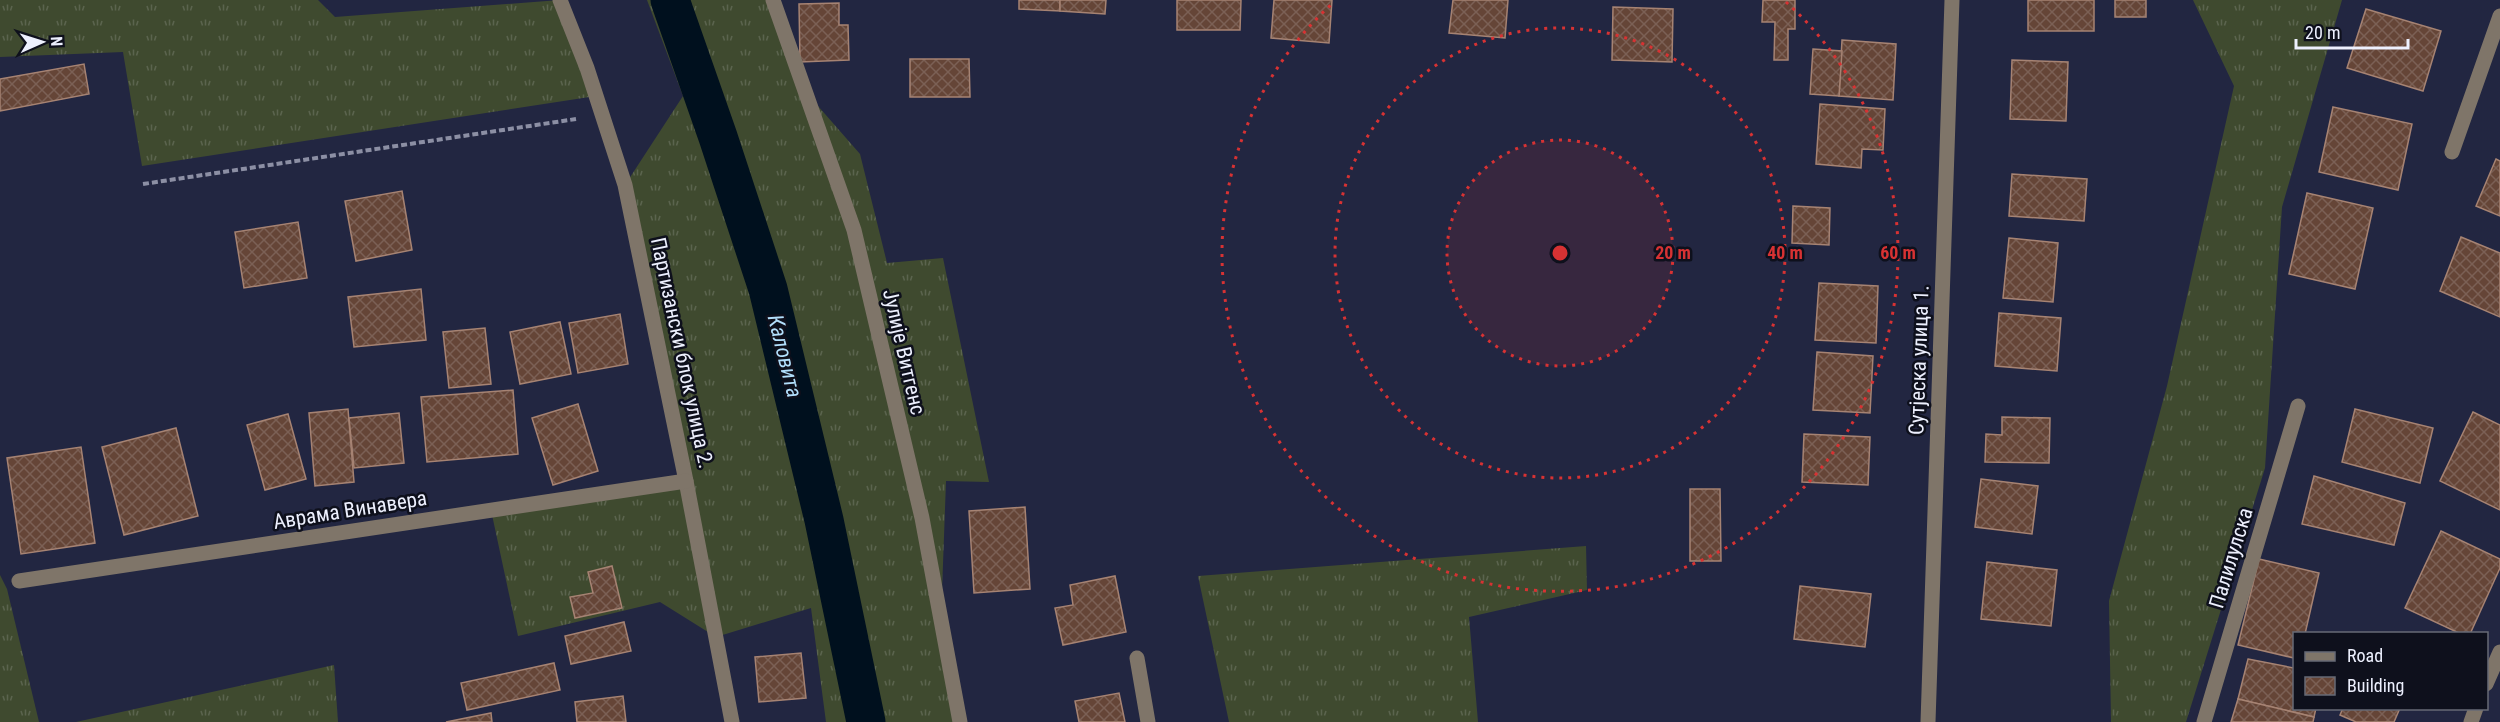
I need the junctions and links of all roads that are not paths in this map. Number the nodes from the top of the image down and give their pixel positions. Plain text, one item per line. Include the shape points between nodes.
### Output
1 (560, 0) edge
2 (773, 0) edge
3 (1952, 0) edge
4 (2500, 16) edge
5 (2452, 152) dead end
6 (2298, 406) dead end
7 (686, 481) junction
8 (20, 581) dead end
9 (2500, 652) edge
10 (1137, 658) dead end
11 (2488, 682) edge
12 (732, 722) edge
13 (960, 722) edge
14 (1148, 722) edge
15 (1928, 722) edge
16 (2204, 722) edge

1 - 7 street, Партизански блок улица 2. via 625,185
2 - 13 street, Јулије Витгенс via 854,230 922,518
3 - 15 street, Сутјеска улица 1.
4 - 5 street
6 - 16 street, Палилулска
7 - 8 street, Аврама Винавера
7 - 12 street, Партизански блок улица 2.
9 - 11 street
10 - 14 street

